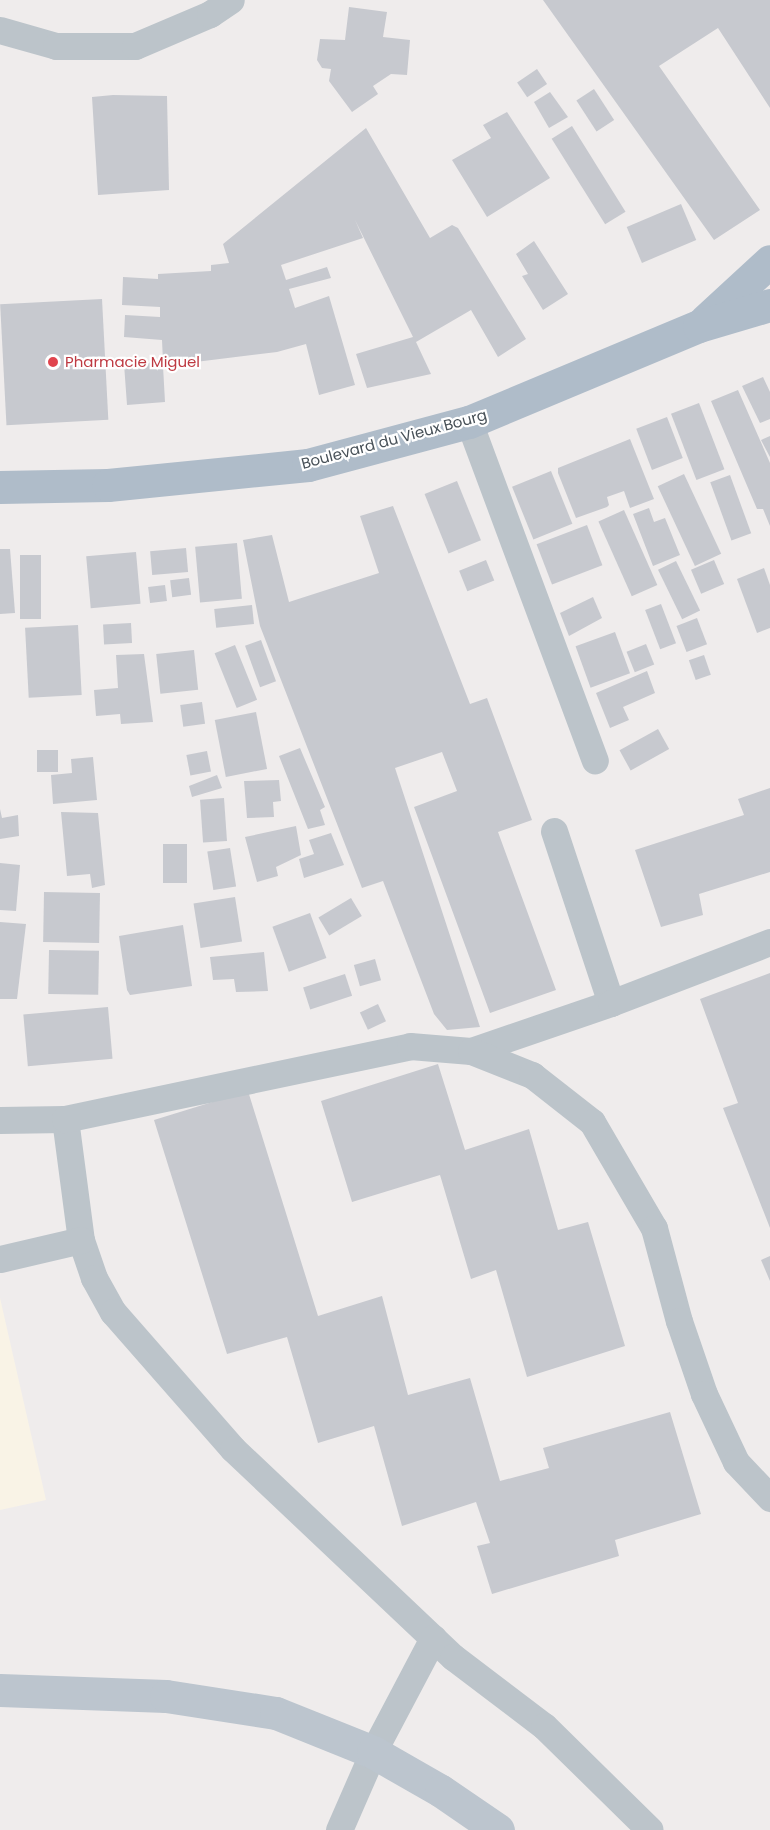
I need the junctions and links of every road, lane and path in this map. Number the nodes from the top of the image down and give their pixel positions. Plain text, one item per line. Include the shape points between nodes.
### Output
1 (231, 0) edge
2 (0, 30) edge
3 (770, 261) edge
4 (770, 305) edge
5 (699, 326) junction
6 (469, 422) junction
7 (0, 487) edge
8 (595, 760) dead end
9 (554, 831) dead end
10 (770, 942) edge
11 (611, 1003) junction
12 (471, 1051) junction
13 (65, 1119) junction
14 (0, 1120) edge
15 (81, 1240) junction
16 (0, 1259) edge
17 (770, 1498) edge
18 (433, 1638) junction
19 (0, 1690) edge
20 (373, 1752) junction
21 (339, 1830) edge
22 (498, 1830) edge
23 (650, 1830) edge

1 - 2 lane via 210,14 135,46 56,46
3 - 5 main road, Boulevard du Vieux Bourg
4 - 5 main road, Boulevard du Vieux Bourg
5 - 6 main road, Boulevard du Vieux Bourg
6 - 7 main road, Boulevard du Vieux Bourg via 308,465 108,485
6 - 8 lane
9 - 11 lane
10 - 11 lane
11 - 12 lane
12 - 13 lane via 410,1046
12 - 17 lane via 532,1075 591,1122 654,1228 704,1394 736,1462
13 - 14 lane
13 - 15 lane
15 - 16 lane
15 - 18 lane via 94,1278 113,1312 233,1449
18 - 20 lane
18 - 23 lane via 544,1726
19 - 20 main road via 166,1696 276,1713
20 - 21 lane
20 - 22 main road

